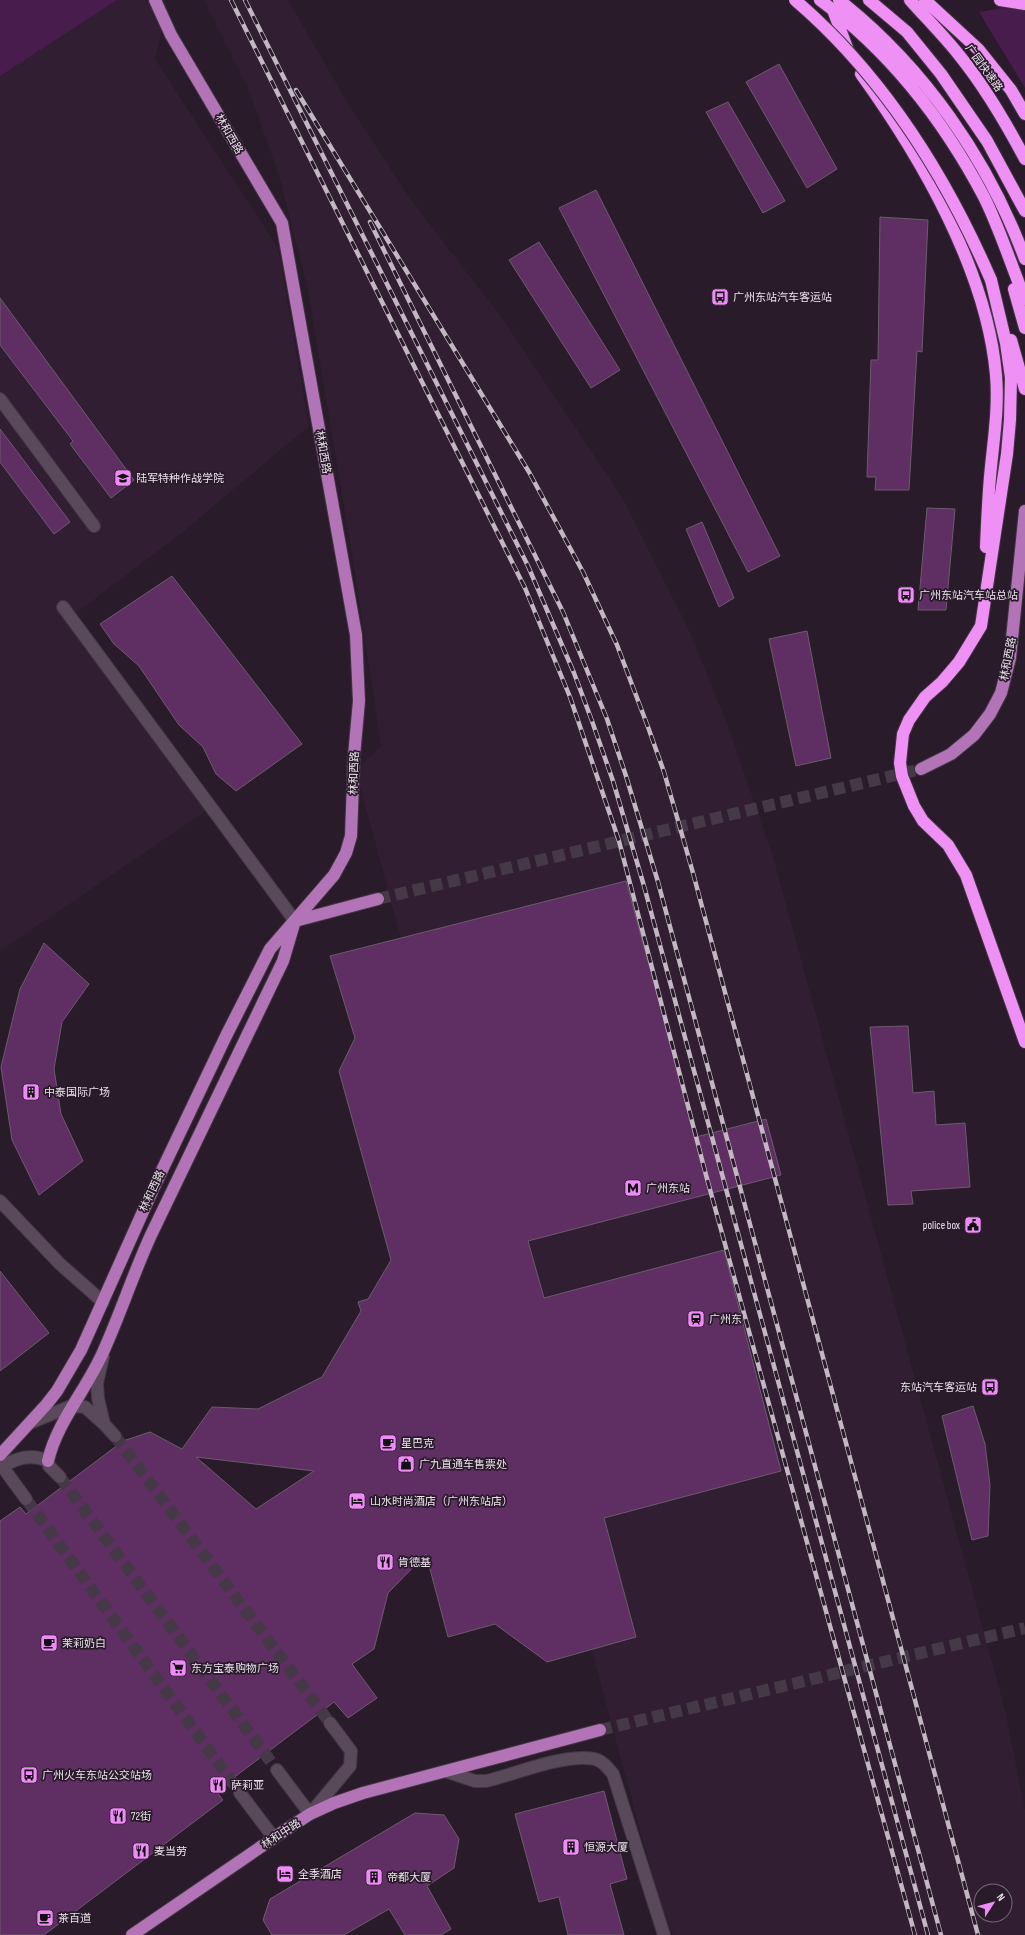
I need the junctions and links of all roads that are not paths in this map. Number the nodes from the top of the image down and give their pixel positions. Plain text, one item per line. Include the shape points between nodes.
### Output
1 (154, 0) edge
2 (794, 0) edge
3 (820, 0) edge
4 (869, 0) edge
5 (910, 0) edge
6 (925, 0) edge
7 (1000, 0) edge
8 (1025, 4) edge
9 (836, 5) edge
10 (1025, 114) edge
11 (1025, 159) edge
12 (984, 198) junction
13 (1025, 211) edge
14 (1025, 258) edge
15 (990, 280) junction
16 (1025, 299) edge
17 (1025, 328) edge
18 (1025, 389) edge
19 (0, 399) edge
20 (1025, 511) edge
21 (94, 526) dead end
22 (63, 606) dead end
23 (981, 626) junction
24 (921, 770) tunnel mouth
25 (378, 899) tunnel mouth
26 (295, 921) junction
27 (1025, 1042) edge
28 (0, 1201) edge
29 (103, 1302) junction
30 (104, 1350) junction
31 (73, 1406) junction
32 (30, 1423) junction
33 (104, 1424) junction
34 (114, 1436) tunnel mouth
35 (48, 1461) junction
36 (1, 1463) edge
37 (60, 1477) tunnel mouth
38 (26, 1499) tunnel mouth
39 (330, 1723) tunnel mouth
40 (600, 1730) tunnel mouth
41 (277, 1770) tunnel mouth
42 (448, 1772) junction
43 (240, 1793) tunnel mouth
44 (310, 1814) junction
45 (274, 1838) junction
46 (132, 1935) edge
47 (664, 1935) edge

1 - 26 main road, 林和西路 via 171,35 282,223 356,635 359,701 351,836 346,853 334,875
2 - 15 highway, bridge via 857,60 899,113 936,170 968,229
3 - 9 highway
4 - 13 highway via 907,32 942,74 987,141
5 - 11 highway, 广园快速路 via 971,70
6 - 10 highway via 979,50
7 - 8 highway
9 - 12 highway via 938,120
9 - 14 highway via 871,28 922,81 944,109 983,169 1016,234
9 - 23 highway via 852,62 899,130 948,220 971,272 985,315 994,354 997,398
12 - 16 highway
12 - 17 highway
15 - 18 highway via 1016,353
15 - 23 highway via 1006,343 1011,378 1010,420
19 - 21 street
20 - 24 main road, 林和西路 via 1010,658 1001,693 990,714 974,735 951,754
22 - 26 street
23 - 27 highway via 959,662 908,720 903,734 900,763 902,776 914,806 923,821 948,845 966,875
25 - 26 main road
26 - 29 main road, 林和西路 via 270,949 226,1036 121,1256
26 - 30 main road, 林和西路 via 283,962 151,1234
28 - 29 street via 60,1264
29 - 32 main road, 林和西路 via 68,1372
30 - 31 main road, 林和西路
30 - 33 street via 97,1383
31 - 32 street
31 - 33 street via 85,1407
31 - 35 main road, 林和西路 via 56,1437
32 - 36 main road, 林和西路
33 - 34 street
35 - 36 street via 26,1457
35 - 37 street via 49,1466
36 - 38 street
39 - 44 street via 351,1751 350,1766
40 - 42 main road, 林和中路
41 - 44 street
42 - 44 main road, 林和中路 via 363,1793
42 - 47 street via 474,1781 486,1781 569,1758 595,1759 606,1764 613,1774
43 - 45 street
44 - 45 main road, 林和中路
45 - 46 main road, 林和中路

